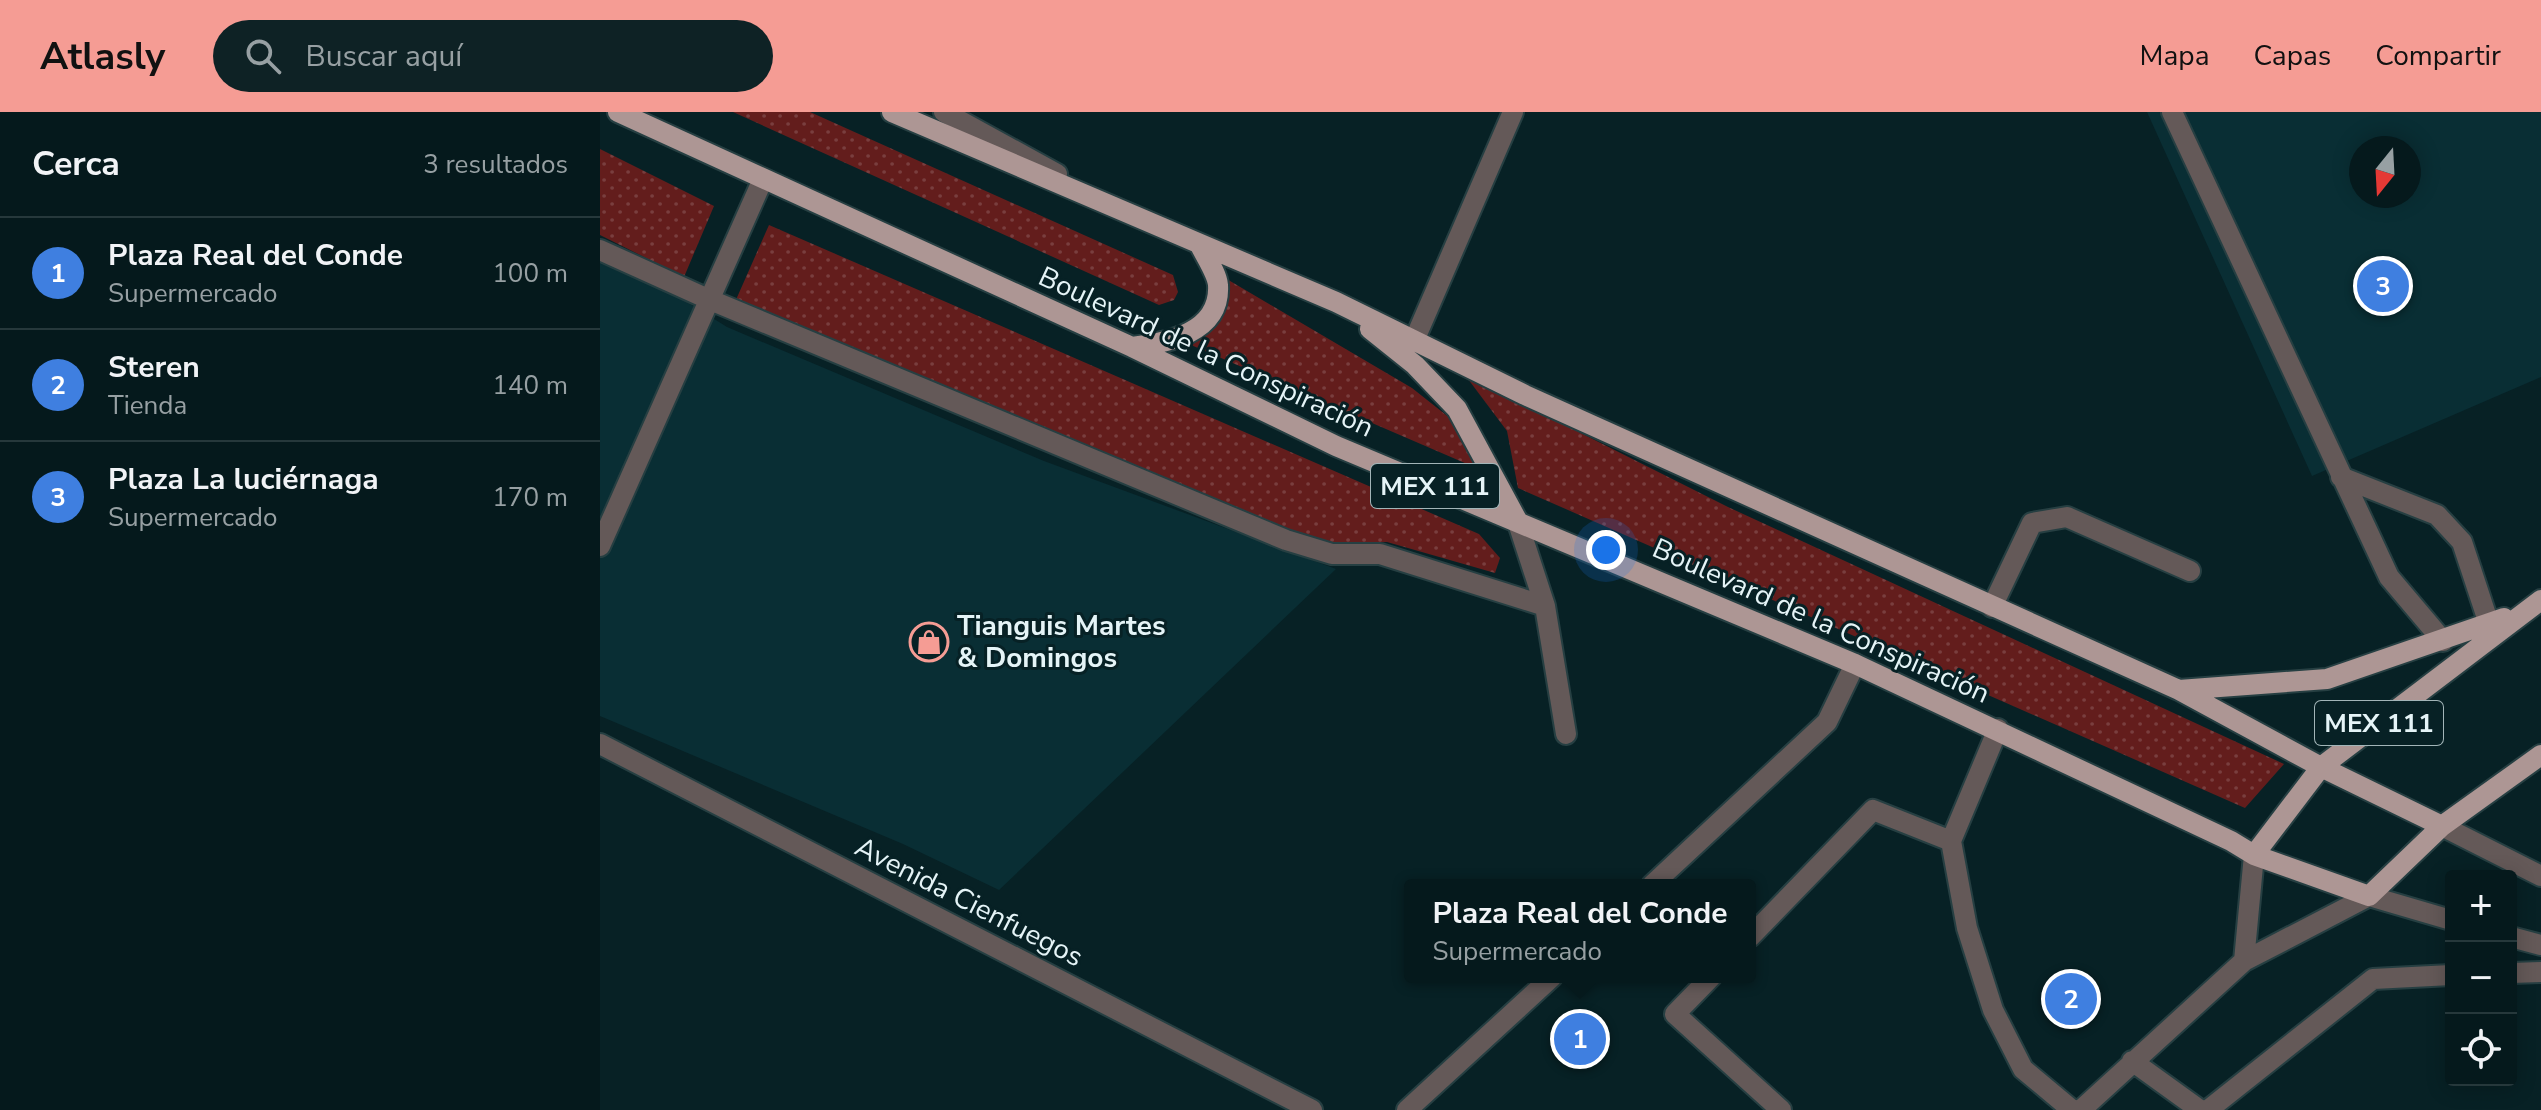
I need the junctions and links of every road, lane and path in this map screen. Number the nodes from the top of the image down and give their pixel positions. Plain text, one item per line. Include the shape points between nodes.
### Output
1 (618, 112) edge
2 (645, 112) edge
3 (892, 112) edge
4 (944, 112) edge
5 (1513, 112) edge
6 (2172, 112) edge
7 (663, 134) junction
8 (763, 179) junction
9 (1120, 209) junction
10 (1200, 245) junction
11 (600, 250) edge
12 (708, 299) junction
13 (1336, 302) junction
14 (1414, 341) junction
15 (1132, 347) junction
16 (2341, 477) junction
17 (1517, 520) junction
18 (600, 546) edge
19 (2190, 571) dead end
20 (1545, 606) junction
21 (2533, 606) edge
22 (1992, 607) junction
23 (2489, 624) junction
24 (2443, 641) junction
25 (1855, 664) junction
26 (2179, 690) junction
27 (1998, 729) junction
28 (1566, 734) dead end
29 (600, 744) edge
30 (2541, 755) edge
31 (2321, 767) junction
32 (2442, 826) junction
33 (1951, 841) junction
34 (2254, 855) junction
35 (2541, 876) edge
36 (1658, 879) edge
37 (2369, 896) junction
38 (2445, 918) edge
39 (1756, 931) edge
40 (2517, 939) edge
41 (2541, 945) edge
42 (2244, 961) junction
43 (2541, 972) edge
44 (2517, 973) edge
45 (2445, 975) edge
46 (1545, 983) edge
47 (1705, 983) edge
48 (2132, 1061) junction
49 (1312, 1110) edge
50 (1407, 1110) edge
51 (1781, 1110) edge
52 (2072, 1110) edge
53 (2081, 1110) edge
54 (2200, 1110) edge
55 (2208, 1110) edge

1 - 7 main road, Boulevard de la Conspiración / MEX 111
2 - 7 main road
3 - 9 main road, MEX 111
4 - 9 street
5 - 14 street
6 - 16 street
7 - 8 main road, Boulevard de la Conspiración / MEX 111
8 - 12 street
8 - 15 main road, Boulevard de la Conspiración / MEX 111
9 - 10 main road, MEX 111
10 - 13 main road, MEX 111
10 - 15 main road via 1218,284 1213,307 1198,328 1173,342
11 - 12 street
12 - 18 street
12 - 20 street via 1286,540 1332,554 1380,554
13 - 14 main road, MEX 111
13 - 17 main road via 1415,365 1457,409
14 - 22 main road, MEX 111
15 - 17 main road, Boulevard de la Conspiración / MEX 111 via 1336,446
16 - 23 street via 2437,515 2462,542
16 - 24 street via 2389,577
17 - 20 street
17 - 25 main road, Boulevard de la Conspiración / MEX 111
19 - 22 street via 2067,517 2032,523
20 - 28 street
21 - 23 main road, MEX 111
21 - 31 main road, MEX 111
22 - 26 main road, MEX 111
23 - 24 main road, MEX 111
24 - 26 main road, MEX 111 via 2327,679
25 - 27 main road, Boulevard de la Conspiración / MEX 111
25 - 36 street via 1827,722
26 - 31 main road, MEX 111
27 - 33 street
27 - 34 main road, Boulevard de la Conspiración / MEX 111
29 - 49 street, Avenida Cienfuegos
30 - 32 main road
31 - 32 main road, MEX 111
31 - 34 main road, MEX 111
32 - 35 street
32 - 37 main road
33 - 39 street via 1873,810
33 - 52 street via 1967,928 1993,1010 2023,1069
34 - 37 main road, MEX 111
34 - 42 street
37 - 38 street
37 - 42 street
40 - 41 street
42 - 48 street
43 - 44 street
45 - 55 street via 2373,979
46 - 50 street
47 - 51 street via 1675,1014
48 - 53 street
48 - 54 street

